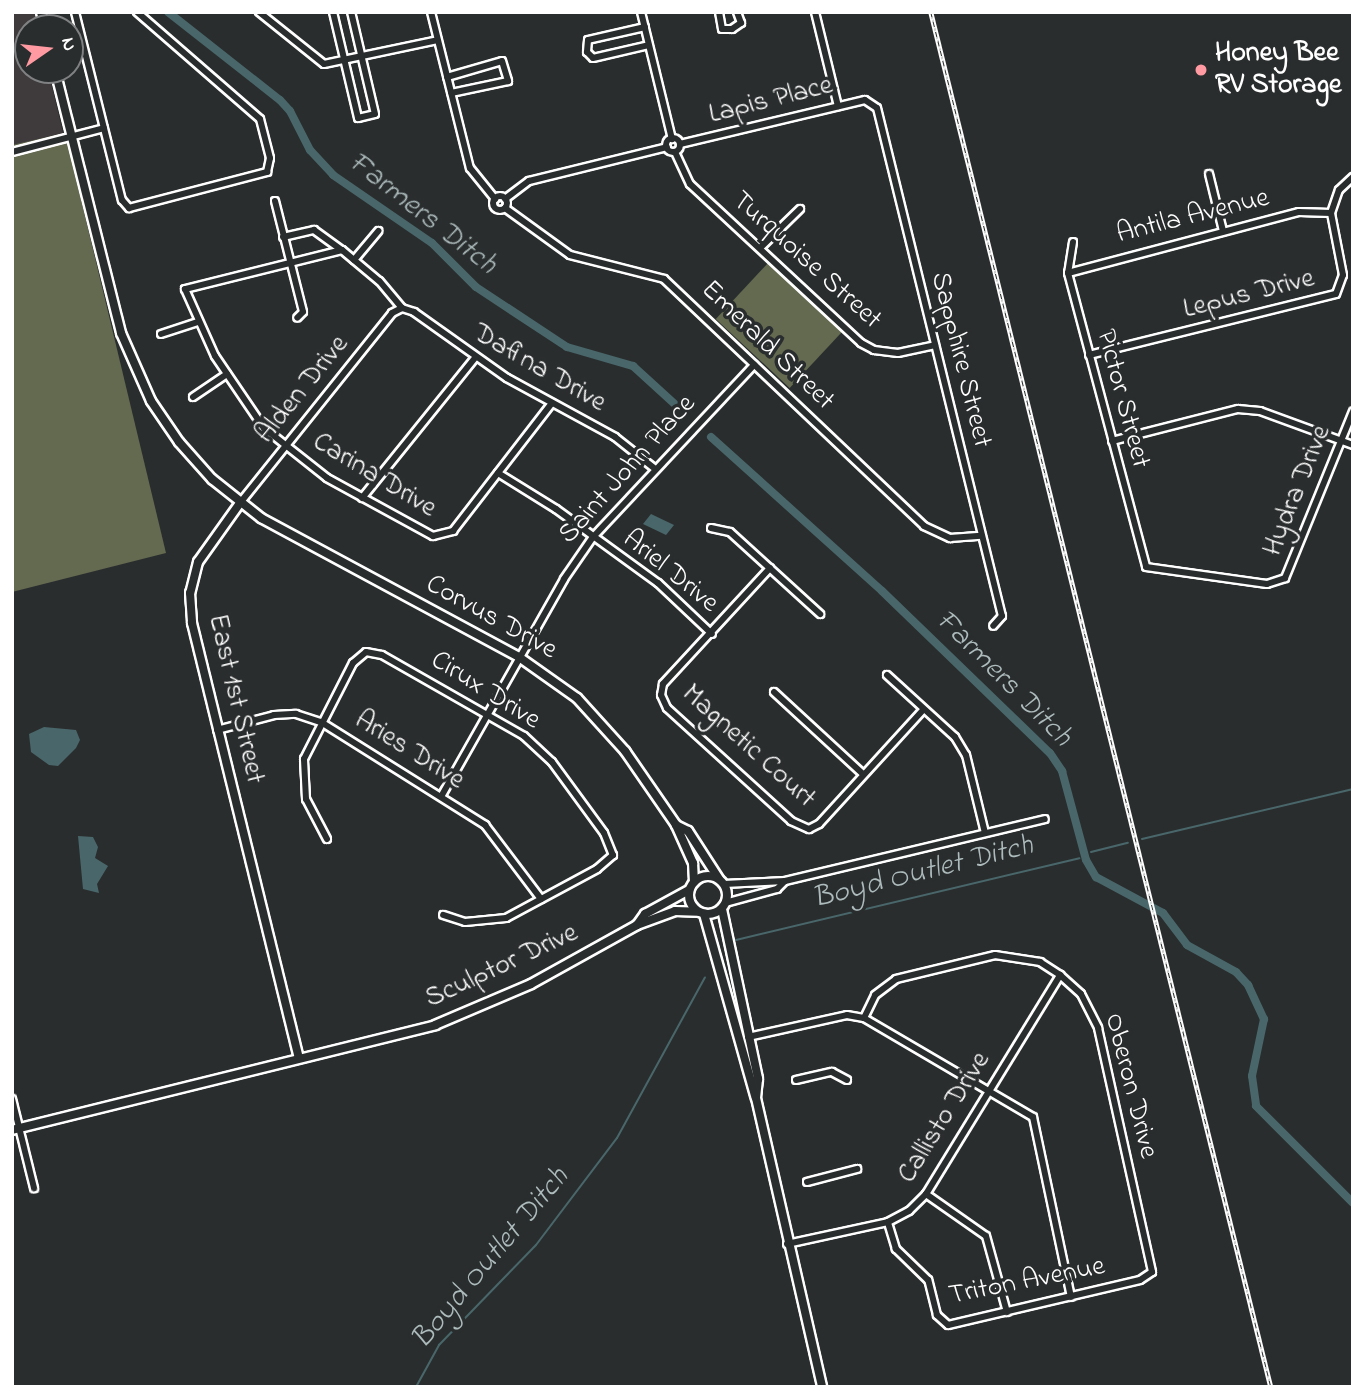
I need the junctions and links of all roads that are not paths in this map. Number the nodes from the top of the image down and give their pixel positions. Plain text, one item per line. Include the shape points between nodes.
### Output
1 (75, 12) edge
2 (138, 12) edge
3 (259, 12) edge
4 (334, 12) edge
5 (351, 12) edge
6 (431, 12) edge
7 (641, 12) edge
8 (719, 12) edge
9 (737, 12) edge
10 (815, 12) edge
11 (645, 27) junction
12 (438, 40) junction
13 (649, 45) junction
14 (361, 57) junction
15 (345, 61) junction
16 (447, 76) junction
17 (58, 84) edge
18 (451, 93) junction
19 (873, 102) joint
20 (838, 106) junction
21 (104, 128) junction
22 (71, 136) junction
23 (672, 139) junction
24 (680, 144) junction
25 (667, 147) junction
26 (12, 152) edge
27 (675, 152) junction
28 (1209, 174) dead end
29 (1353, 177) edge
30 (495, 199) junction
31 (505, 199) junction
32 (275, 201) dead end
33 (505, 208) junction
34 (800, 209) dead end
35 (1331, 214) junction
36 (378, 231) dead end
37 (1223, 231) junction
38 (284, 237) junction
39 (1073, 242) dead end
40 (760, 248) junction
41 (342, 250) junction
42 (354, 260) junction
43 (290, 263) junction
44 (1068, 273) junction
45 (402, 309) junction
46 (297, 318) dead end
47 (198, 323) junction
48 (161, 334) dead end
49 (935, 345) junction
50 (1089, 355) junction
51 (475, 358) junction
52 (754, 365) junction
53 (227, 374) junction
54 (193, 397) dead end
55 (552, 403) junction
56 (1353, 411) edge
57 (1340, 440) junction
58 (1112, 441) junction
59 (1353, 445) edge
60 (285, 446) junction
61 (654, 468) junction
62 (498, 473) junction
63 (362, 499) junction
64 (240, 503) junction
65 (711, 528) dead end
66 (981, 536) junction
67 (593, 537) junction
68 (1146, 567) joint
69 (770, 568) junction
70 (820, 614) dead end
71 (993, 626) dead end
72 (712, 634) junction
73 (519, 657) junction
74 (887, 675) dead end
75 (774, 692) dead end
76 (923, 710) junction
77 (488, 712) junction
78 (321, 722) junction
79 (217, 730) junction
80 (863, 774) junction
81 (442, 795) junction
82 (1045, 819) dead end
83 (676, 824) junction
84 (985, 833) junction
85 (327, 839) dead end
86 (785, 881) junction
87 (722, 882) junction
88 (691, 886) junction
89 (541, 899) junction
90 (724, 906) junction
91 (701, 913) junction
92 (443, 915) dead end
93 (637, 925) junction
94 (1059, 975) junction
95 (864, 1018) junction
96 (748, 1037) junction
97 (299, 1057) junction
98 (796, 1080) dead end
99 (847, 1080) dead end
100 (985, 1092) junction
101 (756, 1098) junction
102 (12, 1099) edge
103 (16, 1129) edge
104 (857, 1169) dead end
105 (807, 1182) dead end
106 (34, 1188) dead end
107 (926, 1194) junction
108 (888, 1222) junction
109 (787, 1244) junction
110 (1152, 1272) joint
111 (1071, 1297) junction
112 (1007, 1312) junction
113 (822, 1387) edge

1 - 21 street
2 - 21 street via 260,119 269,166 260,175 129,208 122,200
3 - 15 street via 324,64
4 - 15 street
5 - 14 street
6 - 12 street
7 - 11 street
8 - 9 street via 722,29 741,23
10 - 20 street
11 - 13 street
11 - 13 street via 588,40 587,52 593,58
12 - 14 street
12 - 16 street
13 - 23 street
14 - 15 street
14 - 15 street via 375,114 367,117 358,118
16 - 18 street
16 - 18 street via 502,61 508,81
17 - 22 street
18 - 30 street via 470,169
19 - 20 street, Lapis Place
19 - 49 street, Sapphire Street
20 - 24 street, Lapis Place
21 - 22 street
22 - 26 street
22 - 64 street via 114,310 139,379 179,442
23 - 24 street
23 - 25 street
24 - 27 street
25 - 27 street
25 - 31 street via 529,181
27 - 40 street, Turquoise Street via 690,184
28 - 37 street
29 - 35 street via 1339,190
30 - 31 street
30 - 33 street, Emerald Street via 495,208
31 - 33 street
32 - 38 street
33 - 52 street, Emerald Street via 570,255 664,279
34 - 40 street
35 - 37 street, Antila Avenue via 1298,212
35 - 50 street, Lepus Drive via 1343,275 1336,294
36 - 42 street
37 - 44 street, Antila Avenue
38 - 41 street, Dafina Drive via 314,230
38 - 43 street
39 - 44 street, Pictor Street
40 - 49 street, Turquoise Street via 874,351 898,353
41 - 42 street, Dafina Drive
41 - 43 street
42 - 45 street, Dafina Drive
43 - 46 street via 303,312
43 - 47 street, Carina Drive via 185,289
44 - 50 street, Pictor Street
45 - 51 street, Dafina Drive via 414,312
45 - 60 street, Alden Drive via 392,313
47 - 48 street
47 - 53 street, Carina Drive
49 - 66 street, Sapphire Street
50 - 58 street, Pictor Street
51 - 55 street, Dafina Drive
51 - 63 street
52 - 61 street, Saint John Place
52 - 66 street, Emerald Street via 925,526 950,538
53 - 54 street
53 - 60 street, Carina Drive via 253,415
55 - 61 street, Dafina Drive via 615,437
55 - 62 street
56 - 57 street, Hydra Drive
57 - 58 street via 1259,411 1238,409
57 - 59 street
57 - 68 street, Hydra Drive via 1288,573 1277,582
58 - 68 street, Pictor Street
60 - 63 street, Carina Drive
60 - 64 street, Alden Drive
61 - 67 street, Saint John Place
62 - 63 street, Carina Drive via 453,531 443,537
62 - 67 street, Ariel Drive
64 - 73 street, Corvus Drive via 282,531
64 - 79 street, East 1st Street via 201,557 190,593 191,623
65 - 69 street via 730,532
66 - 71 street, Sapphire Street via 1002,616
67 - 72 street, Ariel Drive via 658,583
67 - 73 street, Saint John Place
69 - 70 street
69 - 72 street
72 - 80 street, Magnetic Court via 663,684 661,695 667,708 780,812 809,829
73 - 77 street, Saint John Place
73 - 83 street, Corvus Drive via 558,683 602,723
74 - 76 street
75 - 80 street
76 - 80 street
76 - 84 street via 955,737 966,755
77 - 78 street, Cirux Drive via 382,655 366,652 353,663
77 - 81 street, Saint John Place
77 - 89 street, Cirux Drive via 552,762 604,833 613,855 597,869
78 - 79 street, Aries Drive via 296,714 274,715
78 - 81 street, Aries Drive
78 - 85 street via 304,759 303,780 312,817
79 - 97 street, East 1st Street
81 - 89 street, Aries Drive via 485,825
82 - 84 street
83 - 87 street, Corvus Drive via 688,831
83 - 88 street, Corvus Drive via 693,863
84 - 86 street
86 - 87 street
86 - 90 street
87 - 88 street via 703,876
87 - 90 street
88 - 91 street via 690,902
88 - 93 street, Sculptor Drive via 645,914
89 - 92 street via 506,918 465,922
90 - 91 street
90 - 96 street
91 - 93 street, Sculptor Drive via 675,911
91 - 101 street
93 - 97 street, Sculptor Drive via 531,984 460,1016
94 - 95 street, Oberon Drive via 1040,962 995,955 896,979 874,995
94 - 100 street, Callisto Drive
94 - 110 street, Oberon Drive via 1081,994 1098,1028
95 - 96 street via 847,1015
95 - 100 street
96 - 101 street via 758,1079
97 - 103 street, Sculptor Drive
98 - 99 street via 832,1072
100 - 107 street, Callisto Drive
100 - 111 street via 1033,1117
101 - 109 street
102 - 103 street
103 - 106 street
104 - 105 street
107 - 108 street, Callisto Drive
107 - 112 street via 986,1236
108 - 109 street, Callisto Drive
108 - 112 street, Triton Avenue via 899,1253 928,1280 940,1320 953,1325
109 - 113 street
110 - 111 street, Triton Avenue via 1140,1280
111 - 112 street, Triton Avenue

